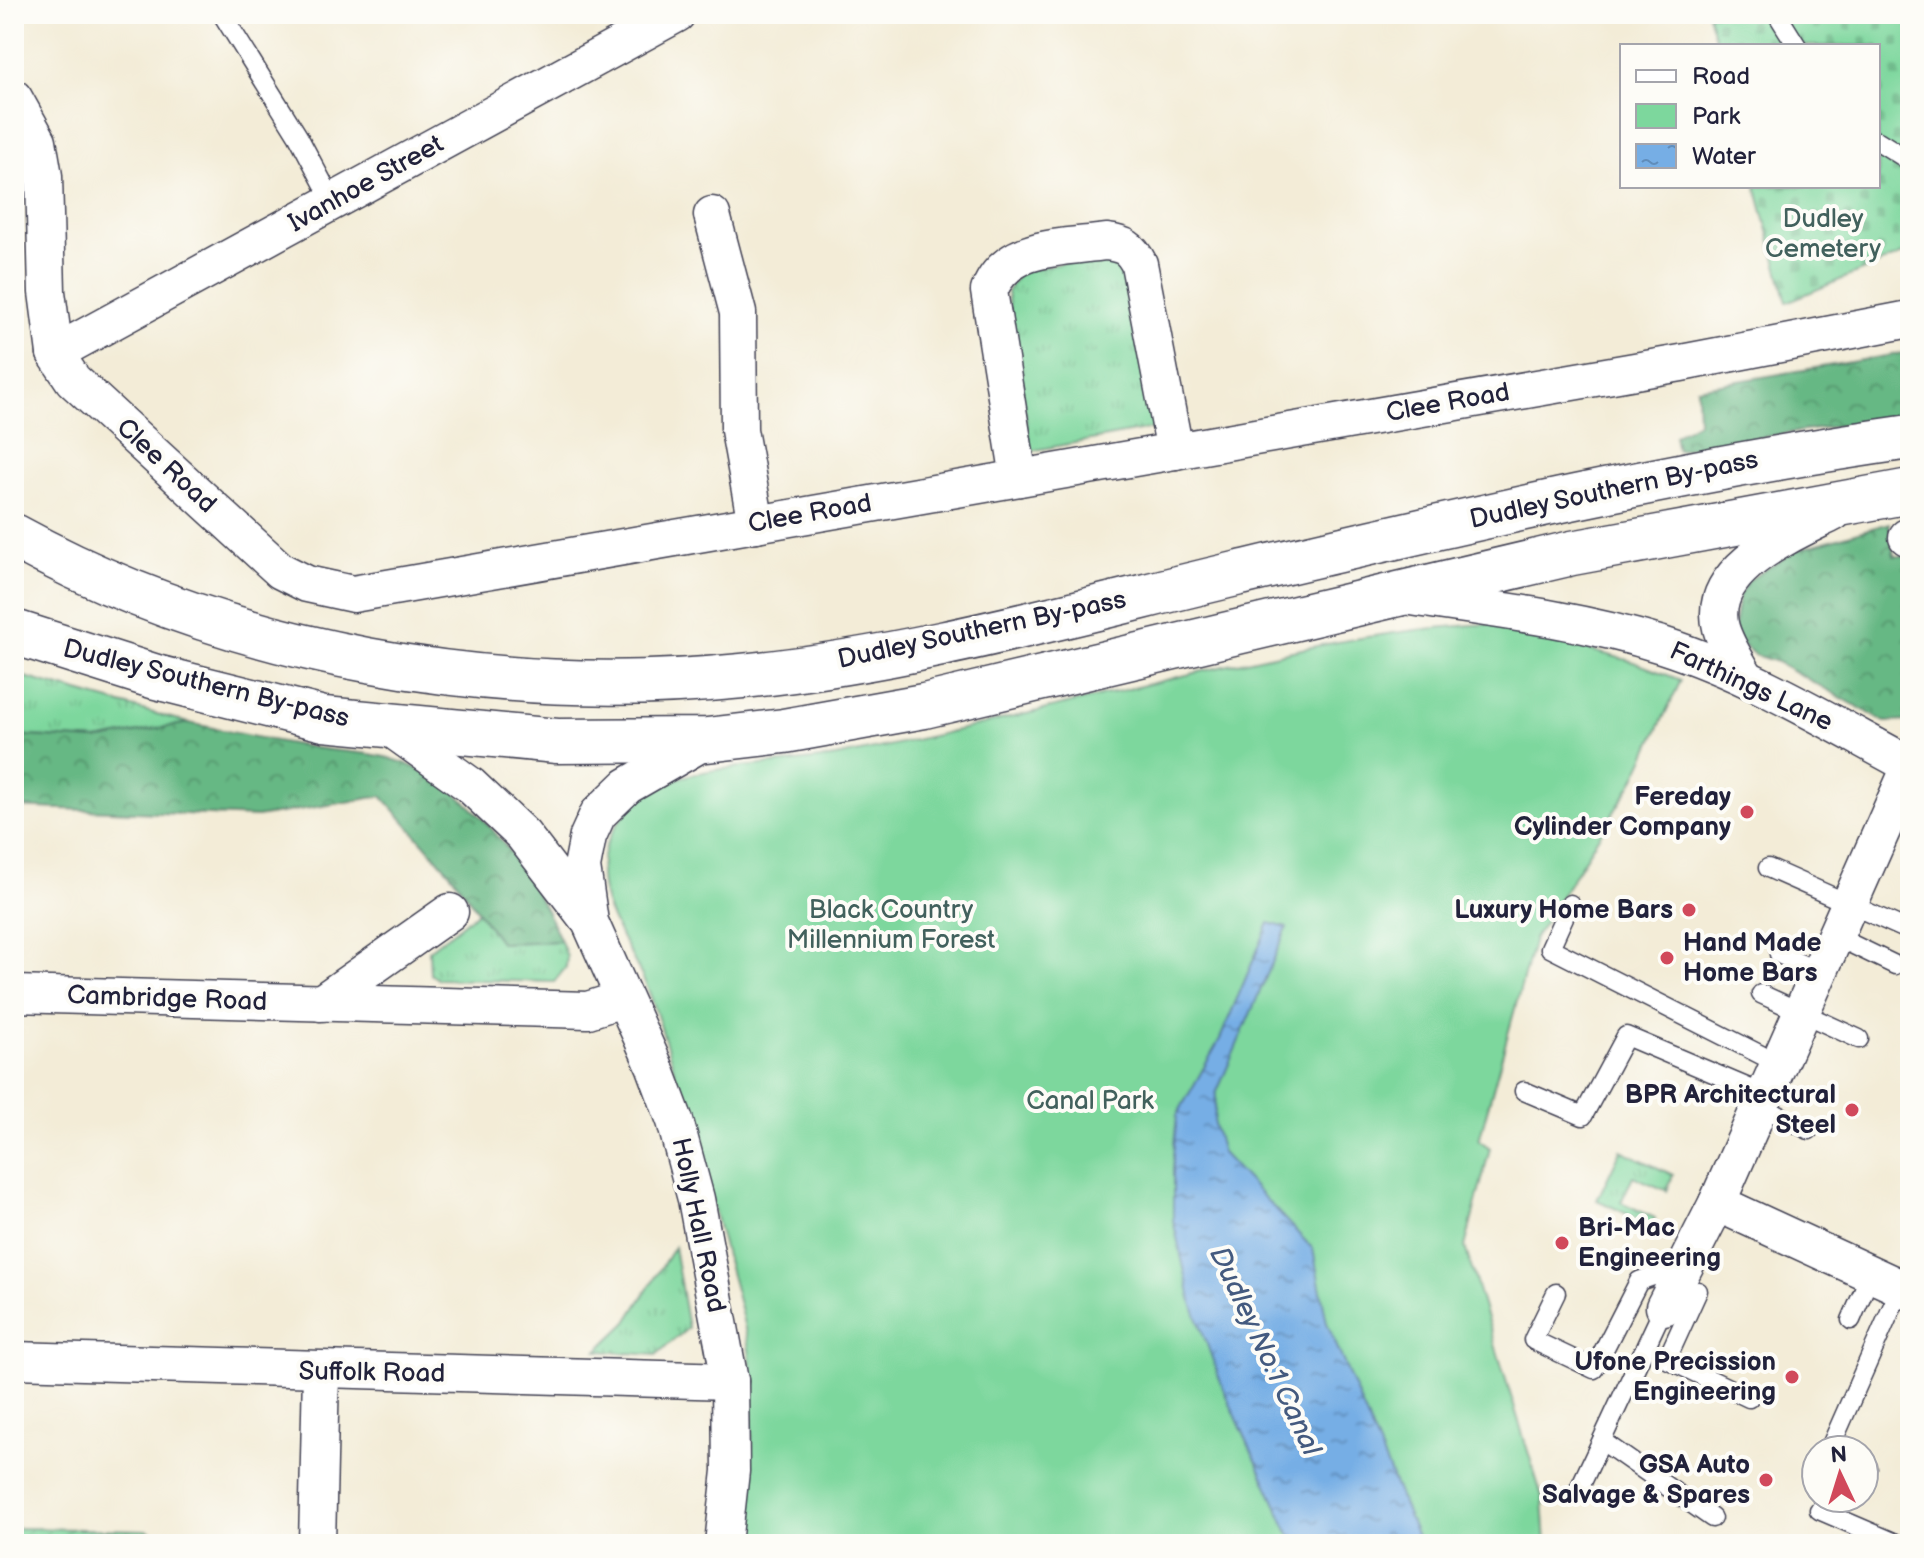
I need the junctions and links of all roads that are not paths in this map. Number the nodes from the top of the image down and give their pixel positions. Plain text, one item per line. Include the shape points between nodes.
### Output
1 (222, 14) edge
2 (677, 14) edge
3 (1777, 14) edge
4 (1796, 44) edge
5 (14, 98) edge
6 (1880, 142) edge
7 (1910, 161) edge
8 (333, 202) junction
9 (712, 215) dead end
10 (1910, 319) edge
11 (55, 353) junction
12 (1910, 437) edge
13 (1175, 451) junction
14 (1019, 478) junction
15 (1910, 491) edge
16 (1863, 497) junction
17 (756, 524) junction
18 (14, 536) edge
19 (1397, 595) junction
20 (14, 632) edge
21 (1746, 678) junction
22 (386, 725) junction
23 (707, 740) junction
24 (1910, 766) edge
25 (1768, 868) dead end
26 (1850, 902) junction
27 (1570, 904) dead end
28 (450, 912) dead end
29 (590, 922) junction
30 (1910, 931) edge
31 (1835, 936) junction
32 (1779, 954) dead end
33 (1895, 965) dead end
34 (1819, 972) junction
35 (14, 994) edge
36 (1761, 994) dead end
37 (622, 999) junction
38 (321, 1003) junction
39 (1801, 1014) junction
40 (1859, 1039) dead end
41 (1768, 1088) junction
42 (1524, 1091) dead end
43 (1809, 1130) dead end
44 (1717, 1203) junction
45 (1894, 1284) edge
46 (1684, 1291) junction
47 (1556, 1293) dead end
48 (1851, 1320) dead end
49 (14, 1360) edge
50 (321, 1372) junction
51 (730, 1381) junction
52 (1749, 1398) dead end
53 (1835, 1434) edge
54 (1602, 1441) junction
55 (1579, 1489) dead end
56 (1828, 1514) edge
57 (1712, 1518) dead end
58 (317, 1544) edge
59 (723, 1544) edge
60 (1898, 1544) edge

1 - 8 lane
2 - 8 street, Ivanhoe Street
3 - 4 lane
5 - 11 street, Clee Road via 38,141 44,176 47,292
6 - 7 lane
8 - 11 street, Ivanhoe Street
9 - 17 street via 738,313 739,430
10 - 13 street, Clee Road
11 - 17 street, Clee Road via 73,380 232,528 281,571 307,584 353,594
12 - 18 highway, Dudley Southern By-pass via 1668,476 924,648 742,676 581,683 338,655 188,612 74,569
13 - 14 street, Clee Road
13 - 14 street via 1132,250 1106,242 1021,255 995,276 989,291
14 - 17 street, Clee Road
15 - 16 highway, Dudley Southern By-pass
16 - 19 highway, Dudley Southern By-pass via 1600,547
16 - 21 street via 1762,550 1727,586 1719,606 1721,628
19 - 21 street, Farthings Lane via 1581,623 1665,646
19 - 23 highway, Dudley Southern By-pass via 924,706
20 - 22 highway, Dudley Southern By-pass via 156,677 308,715
21 - 24 street, Farthings Lane
22 - 23 highway, Dudley Southern By-pass via 557,741
22 - 29 street, Holly Hall Road via 470,785 523,835
23 - 29 street, Holly Hall Road via 627,786 598,814 582,867
24 - 26 street, Farthings Lane
25 - 26 lane
26 - 30 lane
26 - 31 street, Farthings Lane
27 - 41 lane via 1550,948
28 - 38 street
29 - 37 street, Holly Hall Road
31 - 33 lane
31 - 34 street, Farthings Lane
32 - 34 lane
34 - 39 street, Farthings Lane
35 - 38 street, Cambridge Road
36 - 39 lane
37 - 38 street, Cambridge Road via 588,1010
37 - 51 street, Holly Hall Road via 675,1121 696,1199
39 - 40 lane
39 - 41 street, Farthings Lane
41 - 42 lane via 1626,1036 1583,1116
41 - 43 lane
41 - 44 street, Farthings Lane
44 - 45 street
44 - 46 street, Farthings Lane
45 - 48 lane
45 - 53 lane
46 - 47 lane via 1656,1275 1639,1281 1594,1369 1533,1340
46 - 52 lane via 1667,1359
46 - 54 lane
49 - 50 street, Suffolk Road
50 - 51 street, Suffolk Road
50 - 58 street
51 - 59 street, Holly Hall Road via 731,1471
54 - 55 lane
54 - 57 lane
56 - 60 lane

